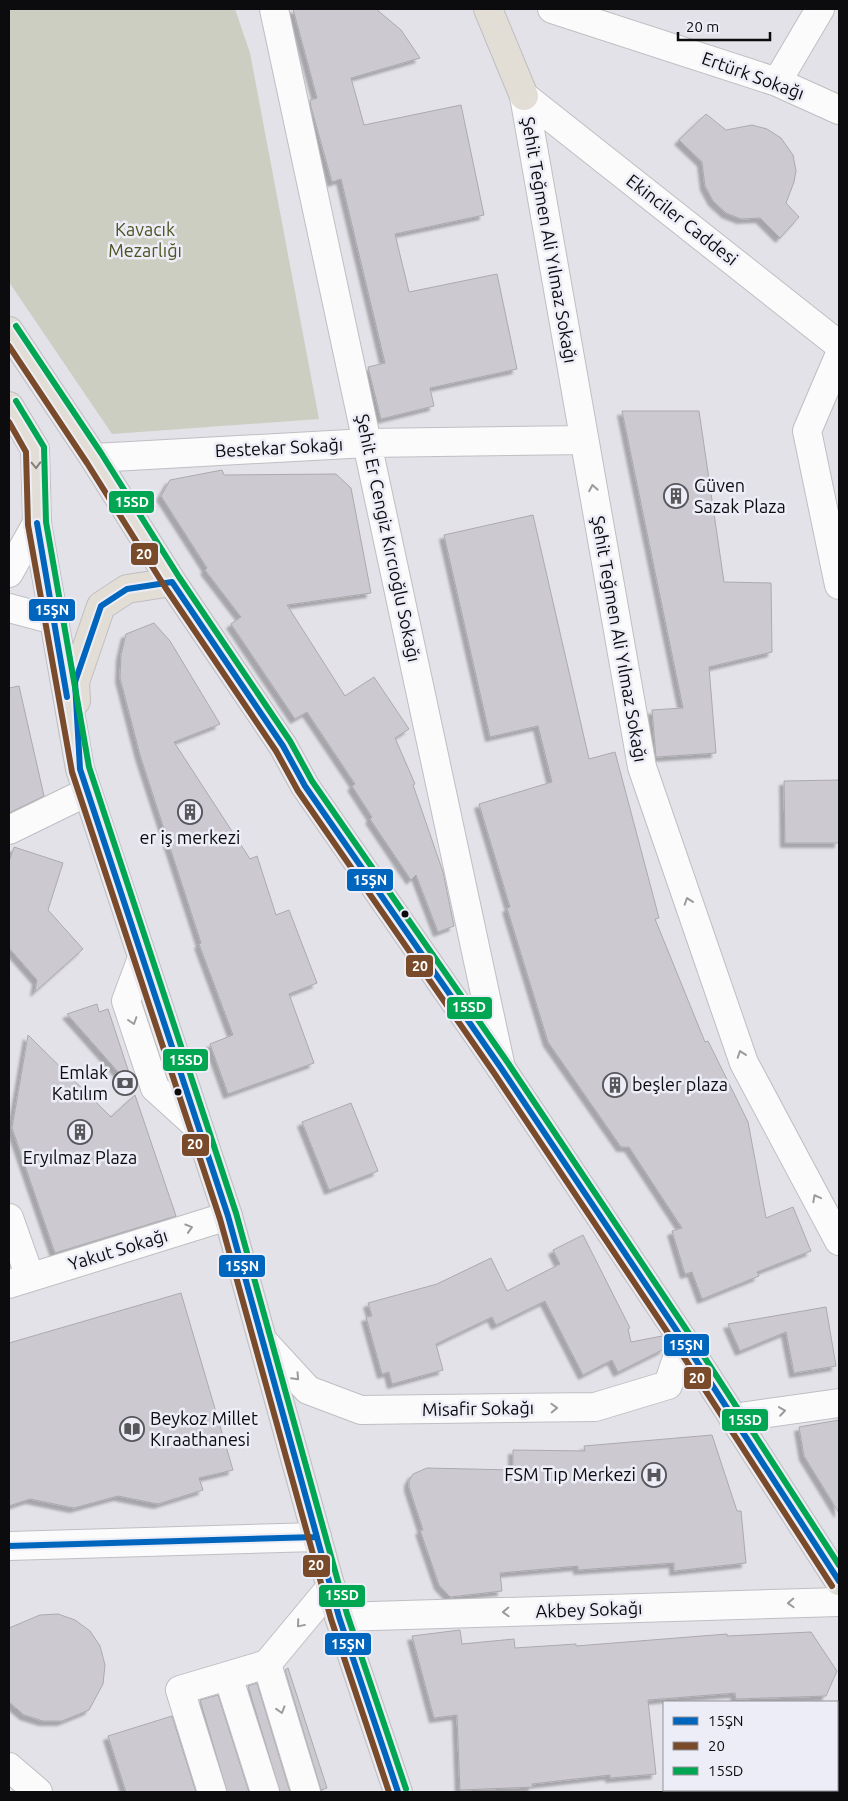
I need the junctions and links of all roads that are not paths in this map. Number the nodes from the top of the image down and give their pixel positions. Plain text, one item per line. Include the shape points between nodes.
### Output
1 (274, 9) edge
2 (488, 9) edge
3 (552, 9) edge
4 (820, 9) edge
5 (777, 82) junction
6 (524, 96) junction
7 (839, 110) edge
8 (9, 331) edge
9 (839, 346) edge
10 (839, 356) edge
11 (9, 406) edge
12 (584, 440) junction
13 (367, 443) junction
14 (94, 458) junction
15 (37, 523) junction
16 (9, 573) edge
17 (172, 582) junction
18 (839, 585) edge
19 (9, 608) edge
20 (54, 620) junction
21 (83, 781) junction
22 (9, 830) edge
23 (501, 1068) junction
24 (228, 1216) junction
25 (9, 1218) edge
26 (839, 1241) edge
27 (19, 1281) edge
28 (683, 1340) junction
29 (263, 1341) junction
30 (839, 1403) edge
31 (733, 1418) junction
32 (317, 1537) junction
33 (9, 1546) edge
34 (839, 1581) edge
35 (331, 1586) junction
36 (839, 1602) edge
37 (339, 1618) junction
38 (231, 1675) junction
39 (9, 1766) edge
40 (38, 1792) edge
41 (212, 1792) edge
42 (228, 1792) edge
43 (251, 1792) edge
44 (264, 1792) edge
45 (288, 1792) edge
46 (306, 1792) edge
47 (398, 1792) edge

1 - 13 street, Şehit Er Cengiz Kırcıoğlu Sokağı
2 - 6 main road, Şehit Teğmen Ali Yılmaz Sokağı
3 - 5 street, Ertürk Sokağı
4 - 5 street
5 - 7 street, Ertürk Sokağı
6 - 9 street, Ekinciler Caddesi
6 - 12 street, Şehit Teğmen Ali Yılmaz Sokağı
8 - 14 main road
10 - 18 street via 807,431
11 -> 15 main road via 35,449
12 - 13 street, Bestekar Sokağı
26 -> 12 street, Şehit Teğmen Ali Yılmaz Sokağı via 744,1063 642,767
13 - 14 street, Bestekar Sokağı
13 - 23 street, Şehit Er Cengiz Kırcıoğlu Sokağı
14 - 17 main road
15 - 16 street
15 - 20 main road
17 - 21 main road via 127,589 101,606 75,682
17 - 23 main road via 283,746 305,786
19 - 20 street
20 - 21 main road
21 - 22 street
21 -> 24 main road
23 - 28 main road
27 -> 24 street, Yakut Sokağı
24 - 29 main road
25 - 27 street
29 -> 28 street, Misafir Sokağı via 308,1390 361,1410 370,1410 595,1406 668,1385
28 - 31 main road
29 - 32 main road
31 -> 30 street
31 - 34 main road
32 - 33 street
32 - 35 main road
35 - 37 main road
35 -> 38 street
36 -> 37 street, Akbey Sokağı
37 - 47 main road
38 - 41 street via 180,1690
38 - 42 street
38 - 43 street
38 - 44 street
38 - 45 street
38 -> 46 street
39 - 40 street

